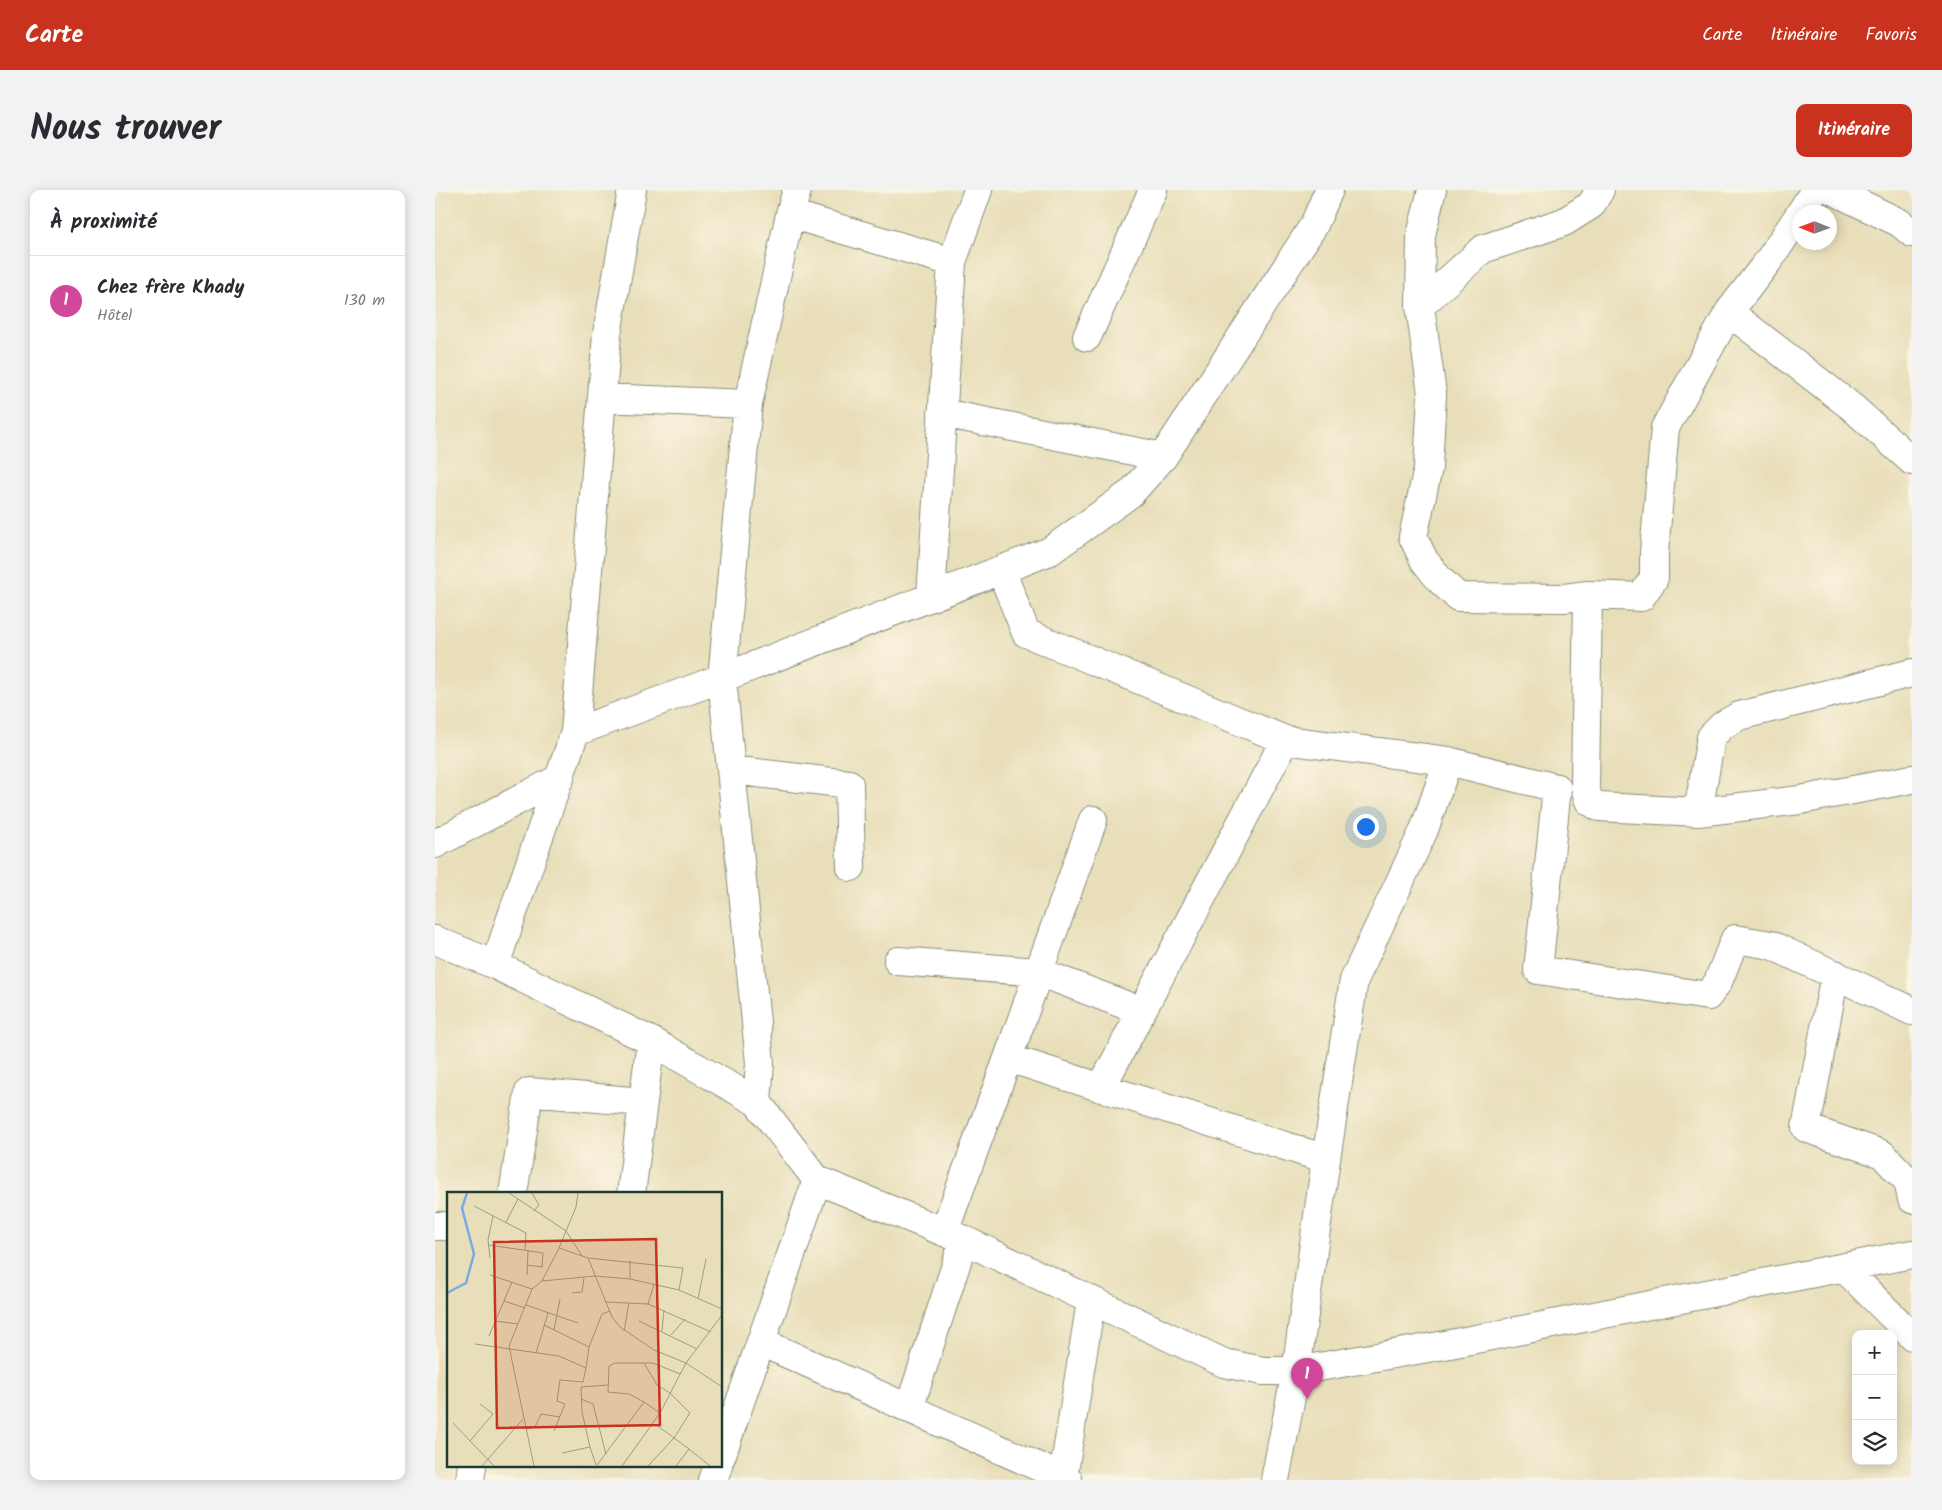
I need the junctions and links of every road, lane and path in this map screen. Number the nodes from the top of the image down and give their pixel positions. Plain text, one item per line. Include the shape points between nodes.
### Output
1 (632, 190) edge
2 (978, 190) edge
3 (1153, 190) edge
4 (1329, 190) edge
5 (1432, 190) edge
6 (1600, 190) edge
7 (1815, 190) edge
8 (1832, 190) edge
9 (793, 202) edge
10 (1806, 205) edge
11 (1908, 221) edge
12 (1792, 226) edge
13 (952, 262) junction
14 (1420, 306) junction
15 (1729, 312) junction
16 (1087, 337) dead end
17 (602, 398) junction
18 (748, 404) junction
19 (942, 413) junction
20 (1163, 457) junction
21 (1912, 461) edge
22 (1001, 570) junction
23 (1589, 595) junction
24 (931, 597) junction
25 (1912, 673) edge
26 (723, 678) junction
27 (575, 732) junction
28 (1285, 740) junction
29 (1448, 761) junction
30 (732, 770) junction
31 (560, 778) junction
32 (1912, 779) edge
33 (1697, 812) junction
34 (1093, 820) dead end
35 (435, 844) edge
36 (851, 867) dead end
37 (435, 940) edge
38 (898, 961) dead end
39 (495, 965) junction
40 (1039, 972) junction
41 (1835, 974) junction
42 (1141, 1011) junction
43 (1912, 1011) edge
44 (651, 1041) junction
45 (1008, 1058) junction
46 (1101, 1088) junction
47 (643, 1102) junction
48 (757, 1102) junction
49 (1326, 1159) junction
50 (817, 1180) junction
51 (513, 1192) edge
52 (631, 1192) edge
53 (1912, 1199) edge
54 (954, 1236) junction
55 (1912, 1254) edge
56 (1845, 1268) junction
57 (1091, 1301) junction
58 (1912, 1336) edge
59 (761, 1342) junction
60 (1296, 1371) junction
61 (909, 1409) junction
62 (723, 1451) edge
63 (717, 1468) edge
64 (1065, 1479) edge
65 (713, 1480) edge
66 (1275, 1480) edge

1 - 17 street via 607,334
2 - 13 street
3 - 16 street
4 - 20 street via 1314,226
5 - 14 street via 1421,235
6 - 14 street via 1591,204 1564,222 1483,249
7 - 10 street
8 - 11 street
9 - 13 street
9 - 18 street
12 - 15 street
13 - 19 street
14 - 23 street via 1432,394 1428,468 1413,537 1424,560 1458,597 1564,598
15 - 21 street via 1853,408
15 - 23 street via 1665,428 1654,578 1641,597
17 - 18 street
17 - 27 street
18 - 26 street
19 - 20 street
19 - 24 street
20 - 22 street via 1131,493 1050,551
22 - 24 street
22 - 28 street via 1026,633
23 - 33 street via 1585,787 1589,800 1599,807
24 - 26 street
25 - 33 street via 1739,716 1723,725 1711,737
26 - 27 street
26 - 30 street
27 - 31 street
28 - 29 street
28 - 42 street
29 - 41 street via 1557,788 1539,970 1708,996 1718,982 1735,939 1771,944
29 - 49 street via 1424,830 1353,980
30 - 36 street via 849,784
30 - 48 street via 760,1063
31 - 35 street
31 - 39 street
32 - 33 street via 1800,800
34 - 40 street
37 - 39 street
38 - 40 street
39 - 44 street
40 - 42 street
40 - 45 street
41 - 43 street
41 - 53 street via 1806,1128 1882,1154 1908,1181
42 - 46 street
44 - 47 street
44 - 48 street
45 - 46 street
45 - 54 street
46 - 49 street
47 - 51 street via 529,1092
47 - 52 street
48 - 50 street
49 - 60 street
50 - 54 street
50 - 59 street
54 - 57 street
54 - 61 street
55 - 56 street
56 - 58 street
56 - 60 street
57 - 60 street via 1224,1362 1263,1371
57 - 64 street
59 - 61 street
59 - 62 street
60 - 66 street
61 - 64 street
63 - 65 street

